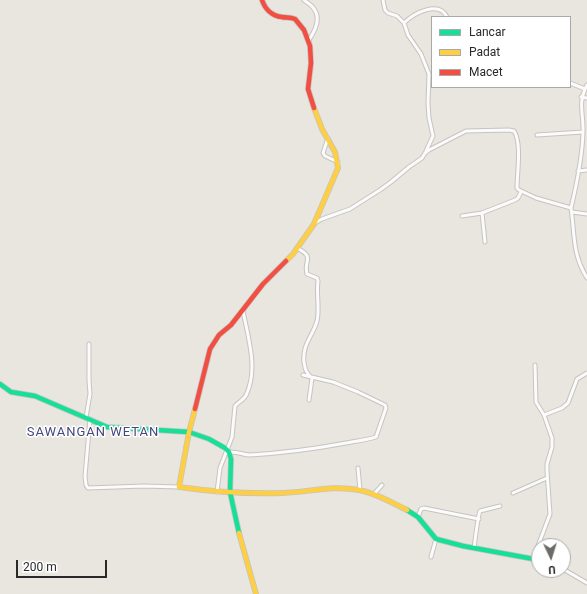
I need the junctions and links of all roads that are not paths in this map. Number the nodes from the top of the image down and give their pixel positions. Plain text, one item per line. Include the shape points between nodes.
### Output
1 (262, 0) edge
2 (304, 0) edge
3 (383, 0) edge
4 (447, 16) edge
5 (404, 23) junction
6 (309, 40) junction
7 (571, 83) edge
8 (587, 84) edge
9 (585, 89) junction
10 (581, 97) junction
11 (587, 98) edge
12 (583, 132) junction
13 (537, 135) dead end
14 (328, 138) junction
15 (425, 153) junction
16 (338, 162) junction
17 (587, 170) edge
18 (578, 171) junction
19 (521, 192) junction
20 (571, 208) junction
21 (572, 212) junction
22 (482, 213) junction
23 (587, 214) edge
24 (462, 216) dead end
25 (314, 224) junction
26 (485, 242) dead end
27 (297, 248) junction
28 (587, 278) edge
29 (243, 311) junction
30 (88, 344) dead end
31 (535, 365) dead end
32 (587, 373) edge
33 (303, 376) dead end
34 (312, 378) junction
35 (0, 384) edge
36 (309, 400) dead end
37 (544, 415) junction
38 (88, 418) junction
39 (189, 432) junction
40 (228, 451) junction
41 (358, 468) dead end
42 (547, 478) junction
43 (382, 485) dead end
44 (179, 487) junction
45 (360, 490) junction
46 (216, 492) junction
47 (230, 492) junction
48 (513, 493) dead end
49 (374, 494) junction
50 (500, 506) dead end
51 (418, 517) junction
52 (479, 519) junction
53 (541, 538) edge
54 (436, 539) junction
55 (474, 548) junction
56 (431, 557) dead end
57 (531, 558) edge
58 (571, 574) edge
59 (587, 583) edge
60 (256, 594) edge

1 - 6 street via 264,6 274,15 295,19
2 - 6 street via 316,13 317,23
3 - 5 street via 385,10
4 - 5 street via 440,8 434,6 413,14
5 - 15 street via 430,74 428,93 433,136
6 - 14 street via 311,63 308,90 322,129
7 - 9 street
8 - 9 street
9 - 10 street
10 - 11 street
10 - 12 street
12 - 13 street
12 - 18 street
14 - 16 street
14 - 16 street via 323,153
15 - 19 street via 466,131 514,131 518,142 517,188
15 - 25 street via 392,182 350,209
16 - 25 street via 338,168
17 - 18 street
18 - 20 street
19 - 20 street
19 - 22 street via 515,200
20 - 21 street
21 - 23 street
21 - 28 street via 578,260
22 - 24 street
22 - 26 street
25 - 27 street
27 - 29 street
27 - 34 street via 308,255 307,274 318,281 318,320 306,343 304,356 305,369
29 - 39 street via 219,335 210,349
29 - 40 street via 251,349 252,371 248,393 235,406
30 - 38 street
31 - 37 street via 536,402
32 - 37 street via 577,379 568,403
33 - 34 street
34 - 36 street
34 - 40 street via 333,382 385,405 376,437 324,447 250,455
35 - 38 street via 11,392 35,396
37 - 42 street via 552,438
38 - 39 street via 107,427
38 - 44 street via 84,476 88,488
39 - 40 street via 216,442
39 - 44 street
40 - 46 street via 220,468
40 - 47 street via 231,464
41 - 45 street
42 - 48 street
42 - 53 street via 550,514
43 - 49 street
44 - 46 street
45 - 47 street via 329,488 284,493
45 - 49 street
46 - 47 street
47 - 60 street
49 - 51 street
50 - 52 street via 480,511
51 - 52 street via 424,508
51 - 54 street
52 - 55 street
54 - 55 street
54 - 56 street
55 - 57 street
58 - 59 street

